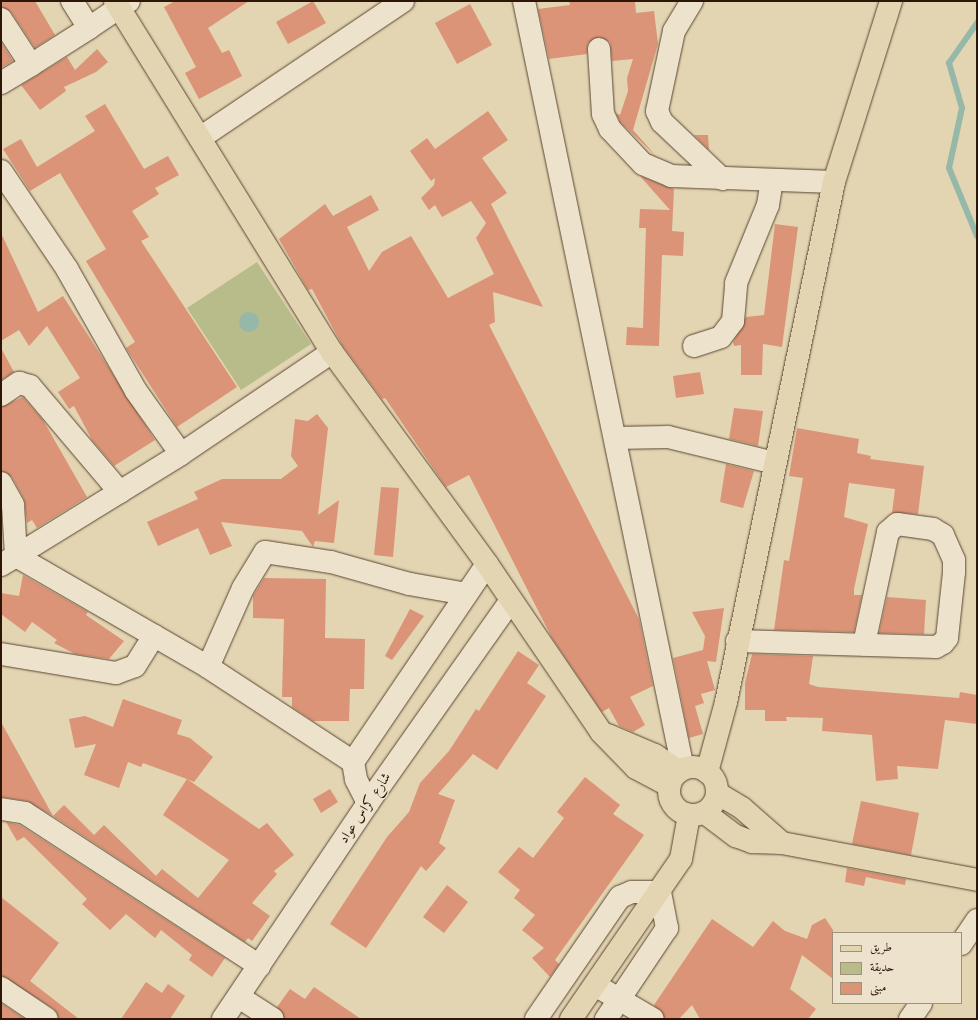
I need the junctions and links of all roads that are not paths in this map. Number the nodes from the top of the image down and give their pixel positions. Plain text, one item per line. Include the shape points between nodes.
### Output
1 (72, 1) edge
2 (403, 1) edge
3 (524, 1) edge
4 (692, 1) edge
5 (891, 1) edge
6 (121, 3) edge
7 (1, 19) edge
8 (89, 28) junction
9 (599, 48) dead end
10 (31, 65) junction
11 (1, 82) edge
12 (200, 138) junction
13 (1, 171) edge
14 (722, 179) junction
15 (772, 180) junction
16 (834, 182) junction
17 (694, 346) dead end
18 (332, 352) junction
19 (1, 394) edge
20 (615, 438) junction
21 (182, 454) junction
22 (775, 463) junction
23 (1, 483) edge
24 (120, 492) junction
25 (9, 560) edge
26 (487, 564) junction
27 (466, 594) junction
28 (511, 600) junction
29 (154, 636) junction
30 (737, 640) junction
31 (864, 644) junction
32 (1, 654) edge
33 (208, 667) junction
34 (353, 762) junction
35 (707, 772) junction
36 (677, 776) junction
37 (717, 793) junction
38 (368, 803) junction
39 (1, 808) edge
40 (697, 814) junction
41 (782, 843) junction
42 (977, 880) edge
43 (660, 892) junction
44 (977, 920) edge
45 (962, 942) edge
46 (260, 966) junction
47 (595, 985) junction
48 (1, 988) edge
49 (239, 997) junction
50 (621, 998) junction
51 (920, 1004) edge
52 (47, 1019) edge
53 (223, 1019) edge
54 (273, 1019) edge
55 (536, 1019) edge
56 (572, 1019) edge
57 (606, 1019) edge
58 (653, 1019) edge
59 (910, 1019) edge

1 - 8 street
2 - 12 street
3 - 20 street
4 - 14 street via 674,31 656,111 662,122
5 - 16 main road
6 - 8 street
6 - 12 main road
7 - 10 street
8 - 10 street
9 - 14 street via 603,114 610,129 643,164 671,176
10 - 11 street
12 - 18 main road
13 - 21 street via 67,269 136,390
14 - 15 street
15 - 16 street
15 - 17 street via 768,205 736,283 733,322 721,337
16 - 22 main road
18 - 21 street
18 - 26 main road
19 - 24 street via 19,383 30,386
20 - 22 street via 668,437
20 - 36 street
21 - 24 street
22 - 30 main road
23 - 25 street via 13,505
24 - 25 street
25 - 29 street
26 - 27 street
26 - 28 main road
27 - 33 street via 410,584 331,562 265,552 243,588
27 - 34 street
28 - 36 main road via 601,732 655,755
28 - 38 street, شارع كراس عواد
29 - 32 street via 135,666 116,673
29 - 33 street
30 - 31 street
30 - 35 main road
31 - 31 street via 936,647 947,638 954,560 943,535 933,530 897,524 890,529
33 - 34 street
34 - 38 street via 356,779
35 - 36 main road via 696,768
35 - 37 main road
36 - 40 main road via 671,801
37 - 40 main road
37 - 41 main road via 742,808
38 - 46 street, شارع كراس عواد
39 - 46 street via 25,813
40 - 41 main road via 752,842
40 - 43 main road via 681,859
41 - 42 main road
43 - 47 main road
43 - 50 street via 667,928
43 - 55 street via 632,892 620,897
44 - 45 street
46 - 49 street, شارع كراس عواد
47 - 50 street
47 - 56 main road
48 - 52 street
49 - 53 street, شارع كراس عواد
49 - 54 street
50 - 57 street
50 - 58 street
51 - 59 street

